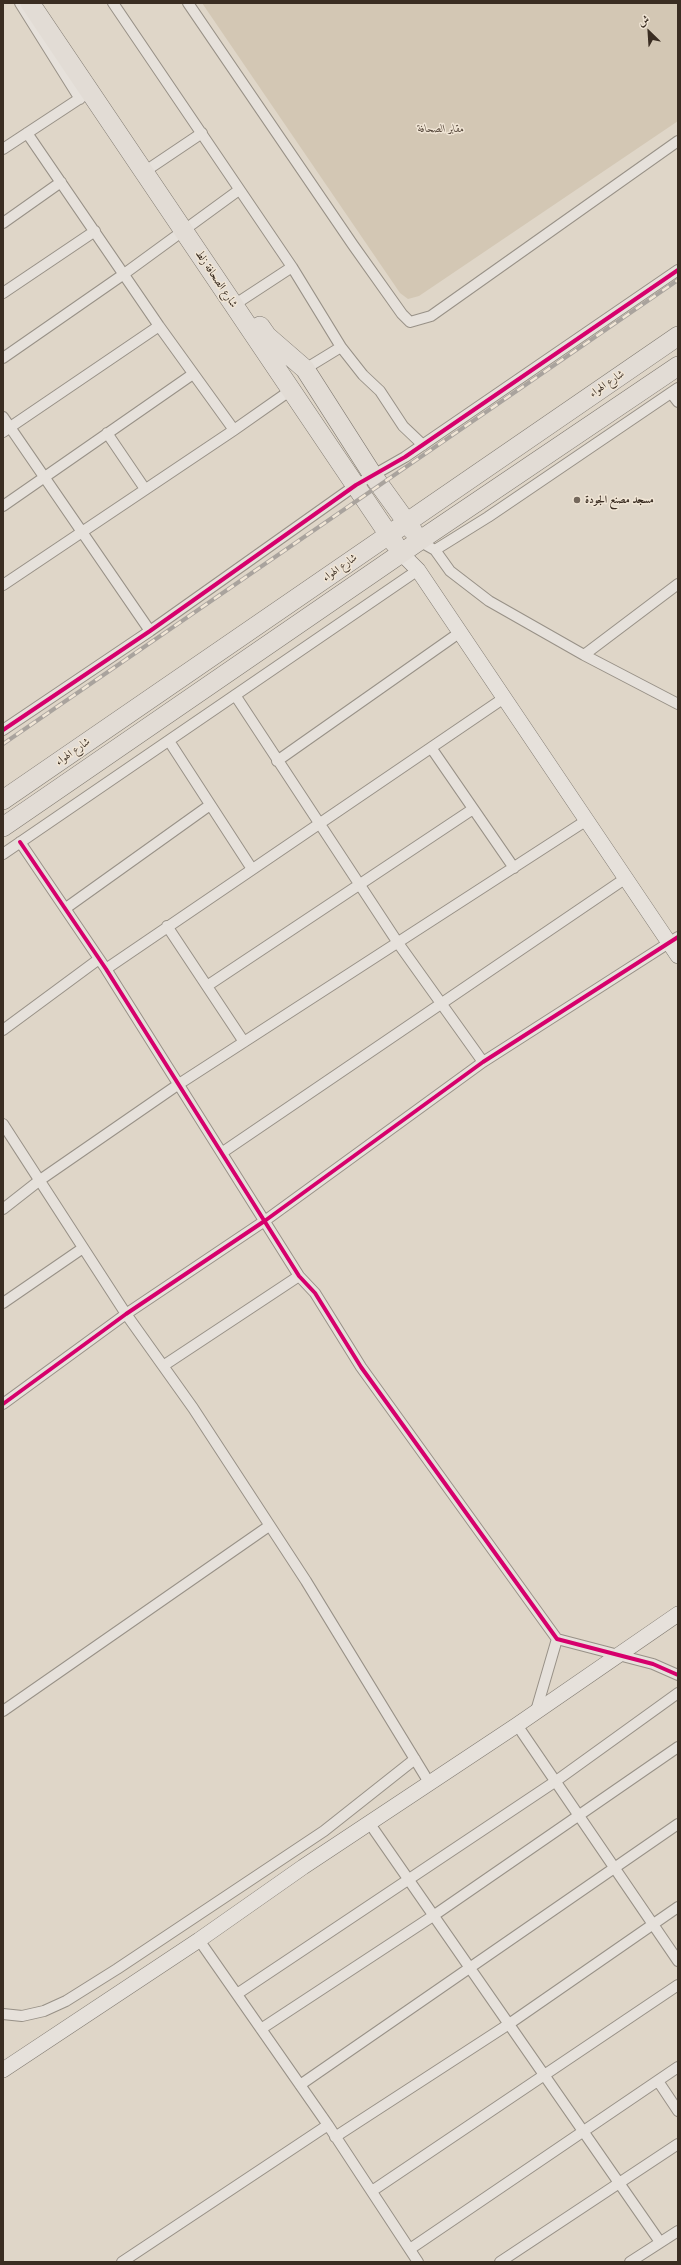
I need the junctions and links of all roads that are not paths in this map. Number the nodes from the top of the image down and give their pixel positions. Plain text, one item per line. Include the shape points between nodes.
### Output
1 (20, 3) edge
2 (30, 3) edge
3 (41, 3) edge
4 (113, 3) edge
5 (188, 3) edge
6 (89, 93) junction
7 (27, 133) junction
8 (202, 133) junction
9 (678, 141) edge
10 (3, 149) edge
11 (147, 170) junction
12 (61, 182) junction
13 (239, 190) junction
14 (3, 223) edge
15 (187, 228) junction
16 (95, 231) junction
17 (292, 267) junction
18 (678, 270) edge
19 (124, 274) junction
20 (3, 293) edge
21 (238, 302) junction
22 (159, 326) junction
23 (678, 336) edge
24 (340, 347) junction
25 (3, 358) edge
26 (678, 366) edge
27 (305, 369) junction
28 (193, 374) junction
29 (291, 390) junction
30 (675, 391) edge
31 (678, 402) edge
32 (3, 417) edge
33 (7, 430) edge
34 (234, 430) junction
35 (107, 433) junction
36 (423, 445) junction
37 (374, 476) junction
38 (44, 477) junction
39 (356, 485) junction
40 (145, 489) junction
41 (3, 506) edge
42 (407, 521) junction
43 (82, 532) junction
44 (389, 534) junction
45 (419, 541) junction
46 (435, 550) junction
47 (402, 554) junction
48 (418, 570) junction
49 (678, 584) edge
50 (3, 585) edge
51 (150, 632) junction
52 (459, 633) junction
53 (584, 655) junction
54 (235, 695) junction
55 (504, 698) junction
56 (678, 704) edge
57 (3, 730) edge
58 (168, 741) junction
59 (432, 748) junction
60 (277, 761) junction
61 (3, 800) edge
62 (210, 805) junction
63 (473, 809) junction
64 (587, 820) junction
65 (319, 823) junction
66 (3, 827) edge
67 (20, 842) junction
68 (3, 854) edge
69 (514, 868) junction
70 (252, 869) junction
71 (626, 878) junction
72 (359, 884) junction
73 (66, 908) junction
74 (167, 926) junction
75 (674, 940) edge
76 (398, 943) junction
77 (678, 956) edge
78 (99, 959) junction
79 (106, 969) junction
80 (207, 986) junction
81 (441, 1003) junction
82 (3, 1030) edge
83 (244, 1042) junction
84 (483, 1062) junction
85 (179, 1084) junction
86 (3, 1124) edge
87 (223, 1152) junction
88 (40, 1180) junction
89 (3, 1208) edge
90 (266, 1220) junction
91 (83, 1248) junction
92 (300, 1276) junction
93 (3, 1303) edge
94 (126, 1314) junction
95 (163, 1366) junction
96 (3, 1404) edge
97 (269, 1526) junction
98 (678, 1614) edge
99 (557, 1639) junction
100 (618, 1654) junction
101 (678, 1675) edge
102 (678, 1693) edge
103 (3, 1711) edge
104 (536, 1712) junction
105 (517, 1725) junction
106 (678, 1747) edge
107 (415, 1759) junction
108 (556, 1781) junction
109 (430, 1784) junction
110 (578, 1816) junction
111 (370, 1824) junction
112 (678, 1824) edge
113 (614, 1867) junction
114 (408, 1880) junction
115 (678, 1907) edge
116 (433, 1916) junction
117 (652, 1925) junction
118 (199, 1940) junction
119 (678, 1961) edge
120 (470, 1969) junction
121 (678, 1985) edge
122 (237, 1994) junction
123 (3, 2014) edge
124 (509, 2024) junction
125 (261, 2029) junction
126 (4, 2066) edge
127 (678, 2067) edge
128 (545, 2076) junction
129 (658, 2081) junction
130 (300, 2085) junction
131 (678, 2111) edge
132 (328, 2125) junction
133 (584, 2131) junction
134 (336, 2137) junction
135 (678, 2144) edge
136 (619, 2183) junction
137 (372, 2191) junction
138 (678, 2230) edge
139 (660, 2242) junction
140 (410, 2249) junction
141 (122, 2262) edge
142 (418, 2262) edge
143 (500, 2262) edge
144 (630, 2262) edge

1 - 6 street
2 - 6 highway, شارع الصحافة زلط
3 - 6 highway, شارع الصحافة زلط
4 - 8 street
5 - 9 street via 353,245 410,322 431,316
6 - 7 street
6 - 11 highway, شارع الصحافة زلط
7 - 10 street
7 - 12 street
8 - 11 street
8 - 13 street
11 - 15 highway, شارع الصحافة زلط
12 - 14 street
12 - 16 street
13 - 15 street
13 - 17 street
15 - 19 street
15 - 21 highway, شارع الصحافة زلط
16 - 19 street
16 - 20 street
17 - 21 street
17 - 24 street
18 - 36 street
19 - 22 street
19 - 25 street
21 - 27 highway, شارع الصحافة زلط via 267,336
21 - 29 highway, شارع الصحافة زلط
22 - 28 street
22 - 33 street
23 - 42 highway, شارع الهواء
24 - 27 street
24 - 36 street via 380,391 403,426
26 - 45 highway, شارع الهواء
27 - 37 highway, شارع الصحافة زلط
28 - 34 street
28 - 35 street
29 - 34 street
29 - 39 highway, شارع الصحافة زلط
30 - 31 street
30 - 46 street
32 - 33 street
33 - 38 street
34 - 40 street
35 - 38 street
35 - 40 street
36 - 37 street
37 - 39 street
37 - 42 highway, شارع الصحافة زلط
38 - 41 street
38 - 43 street
39 - 44 highway, شارع الصحافة زلط
39 - 51 street
40 - 43 street
42 - 44 highway, شارع الهواء
42 - 45 highway, شارع الصحافة زلط
43 - 50 street
43 - 51 street
44 - 47 highway, شارع الصحافة زلط
44 - 61 highway, شارع الهواء
45 - 46 street
45 - 47 highway, شارع الهواء
46 - 53 street via 450,571 489,601
47 - 48 street
47 - 66 highway, شارع الهواء
48 - 52 street
48 - 54 street
49 - 53 street
51 - 57 street
52 - 55 street
52 - 60 street
53 - 56 street
54 - 58 street
54 - 60 street
55 - 59 street
55 - 64 street
58 - 62 street
58 - 67 street
59 - 63 street
59 - 65 street
60 - 65 street
62 - 70 street
62 - 73 street
63 - 69 street
63 - 72 street
64 - 69 street
64 - 71 street
65 - 70 street
65 - 72 street
67 - 68 street
67 - 73 street
69 - 76 street
70 - 74 street
71 - 75 street
71 - 81 street
72 - 76 street
72 - 80 street
73 - 78 street
74 - 79 street
74 - 80 street
75 - 77 street
75 - 84 street
76 - 81 street
76 - 83 street
78 - 79 street
78 - 82 street
79 - 85 street
80 - 83 street
81 - 84 street
81 - 87 street
83 - 85 street
84 - 90 street
85 - 87 street
85 - 88 street
86 - 88 street
87 - 90 street
88 - 89 street
88 - 91 street
90 - 92 street
90 - 94 street
91 - 93 street
91 - 94 street
92 - 95 street
92 - 99 street via 314,1293 361,1367
94 - 95 street
94 - 96 street
95 - 97 street
97 - 103 street
97 - 107 street via 306,1581
98 - 100 street
99 - 100 street
99 - 104 street
100 - 101 street via 653,1664
100 - 104 street
102 - 108 street
104 - 105 street
105 - 108 street
105 - 109 street
106 - 110 street
107 - 109 street
107 - 123 street via 318,1835 66,2001 44,2011 22,2016
108 - 110 street
108 - 114 street
109 - 111 street
110 - 113 street
110 - 116 street
111 - 114 street
111 - 118 street
112 - 113 street
113 - 117 street
113 - 120 street
114 - 116 street
114 - 122 street
115 - 117 street
116 - 120 street
116 - 125 street
117 - 119 street
117 - 124 street
118 - 122 street
118 - 126 street
120 - 124 street
120 - 130 street
121 - 128 street
122 - 125 street
124 - 128 street
124 - 134 street
125 - 130 street
127 - 129 street
128 - 133 street
128 - 137 street
129 - 131 street
129 - 133 street
130 - 132 street
132 - 134 street
132 - 141 street
133 - 136 street
133 - 140 street
134 - 137 street
135 - 136 street
136 - 139 street
136 - 143 street
137 - 140 street
138 - 139 street
139 - 144 street
140 - 142 street

